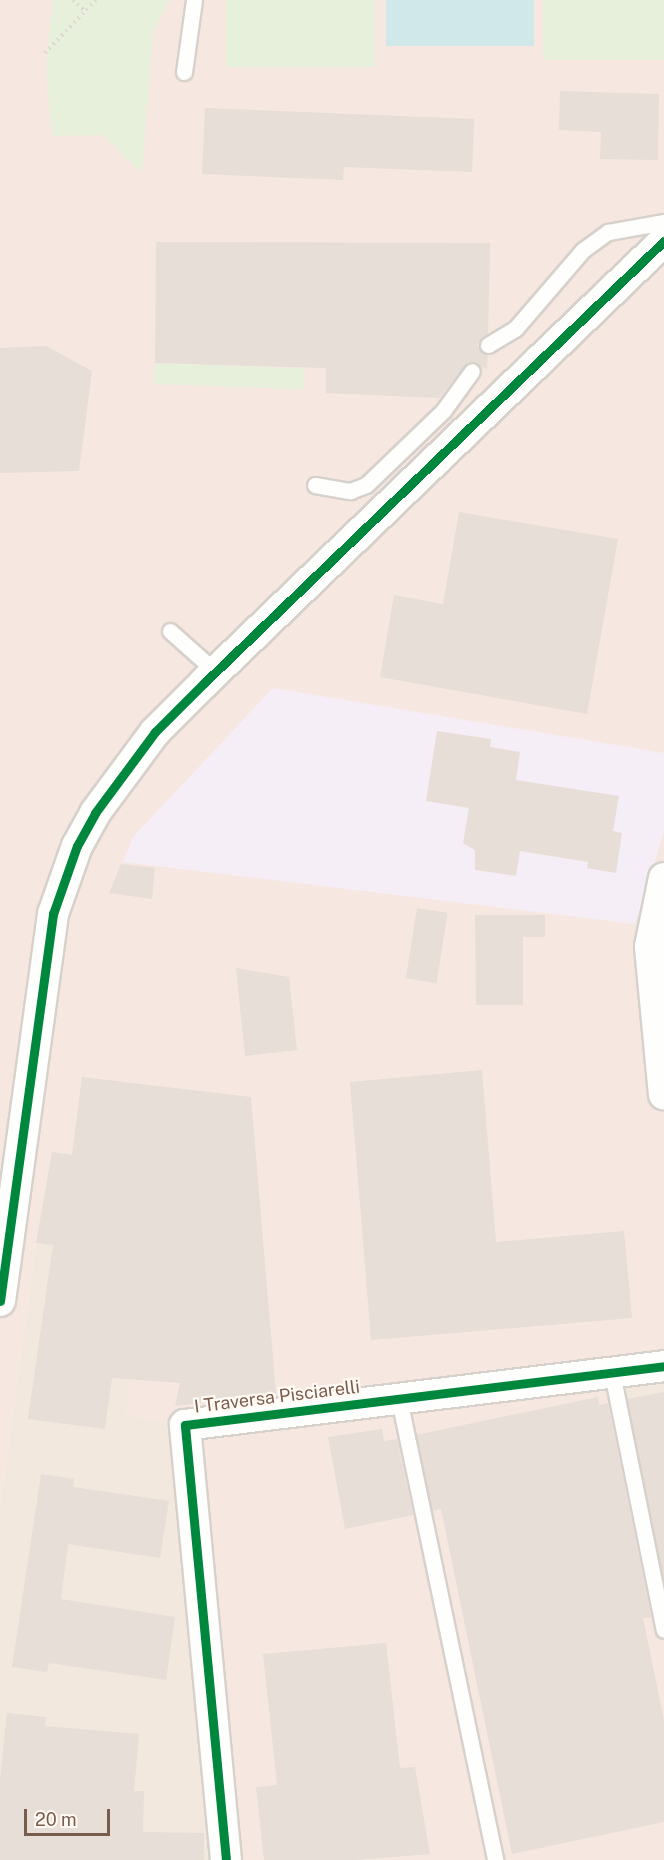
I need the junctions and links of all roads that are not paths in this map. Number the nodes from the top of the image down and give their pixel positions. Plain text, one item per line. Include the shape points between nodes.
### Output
1 (194, 0) edge
2 (184, 72) dead end
3 (664, 222) edge
4 (664, 241) edge
5 (488, 345) dead end
6 (472, 371) dead end
7 (315, 485) dead end
8 (170, 631) dead end
9 (216, 672) junction
10 (664, 878) edge
11 (659, 918) edge
12 (664, 1094) edge
13 (0, 1301) edge
14 (664, 1366) edge
15 (612, 1372) junction
16 (399, 1399) junction
17 (664, 1630) edge
18 (226, 1860) edge
19 (495, 1860) edge

1 - 2 lane
3 - 5 lane via 608,232 583,250 515,329
4 - 9 street
6 - 7 lane via 443,411 366,485 350,490
8 - 9 lane
9 - 13 street via 119,777 77,846 64,880 41,985
10 - 11 street
11 - 12 street via 652,996
14 - 15 street, I Traversa Pisciarelli
15 - 16 street, I Traversa Pisciarelli
15 - 17 lane
16 - 18 street, I Traversa Pisciarelli via 185,1425
16 - 19 lane

